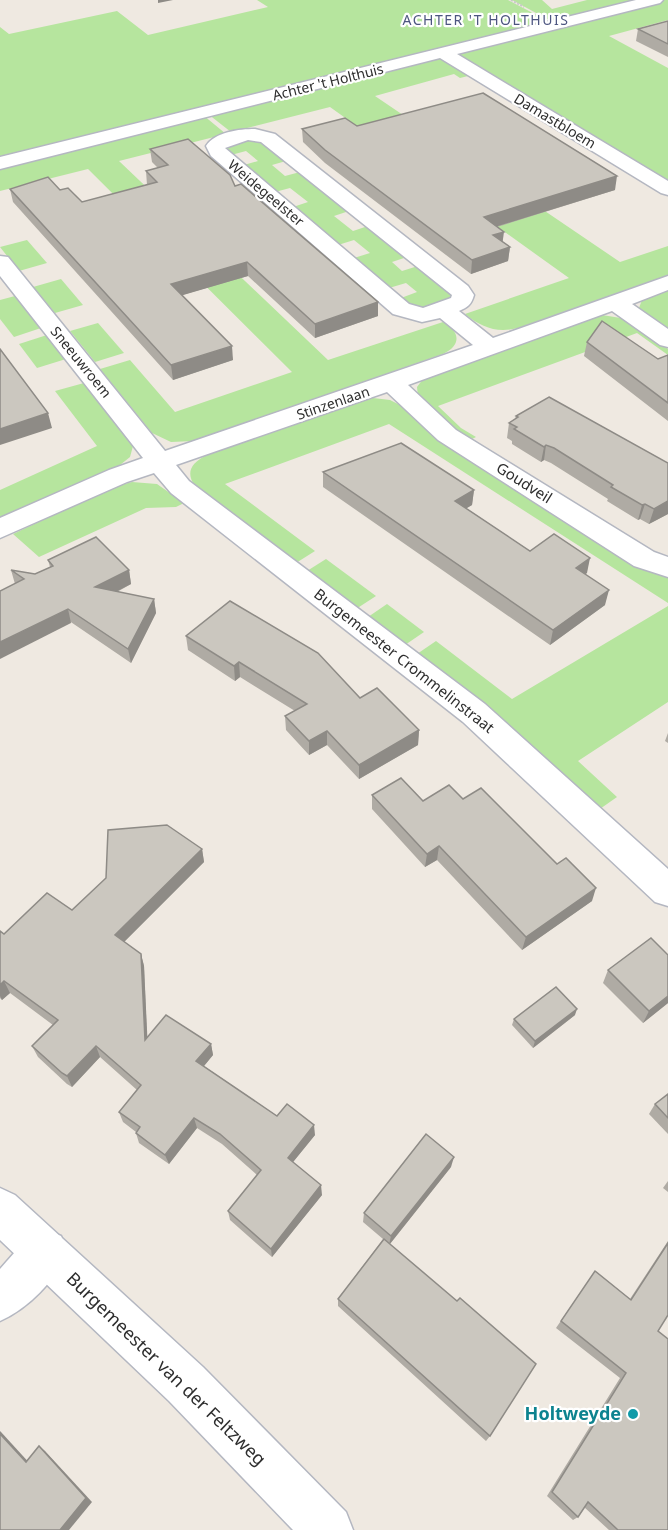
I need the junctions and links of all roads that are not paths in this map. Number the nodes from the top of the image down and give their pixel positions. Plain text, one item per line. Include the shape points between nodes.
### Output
1 (655, 0) edge
2 (443, 53) junction
3 (0, 163) edge
4 (668, 189) edge
5 (0, 262) edge
6 (668, 283) edge
7 (615, 302) junction
8 (444, 309) junction
9 (668, 340) edge
10 (489, 347) junction
11 (391, 383) junction
12 (162, 462) junction
13 (0, 529) edge
14 (668, 567) edge
15 (668, 891) edge
16 (0, 1210) edge
17 (45, 1252) junction
18 (0, 1298) edge
19 (328, 1530) edge

1 - 2 street, Achter 't Holthuis
2 - 3 street, Achter 't Holthuis
2 - 4 street, Damastbloem
5 - 12 street, Sneeuwroem
6 - 7 street, Stinzenlaan
7 - 9 street
7 - 10 street, Stinzenlaan
8 - 8 street, Weidegeelster via 461,302 460,291 267,138 251,135 215,146 401,309 423,315
8 - 10 street
10 - 11 street, Stinzenlaan
11 - 12 street, Stinzenlaan
11 - 14 street, Goudveil via 447,435 644,559
12 - 13 street, Stinzenlaan via 118,476
12 - 15 street, Burgemeester Crommelinstraat via 180,487 203,506 474,713
16 - 17 street, Burgemeester van der Feltzweg
17 - 18 street
17 - 19 street, Burgemeester van der Feltzweg via 186,1384

